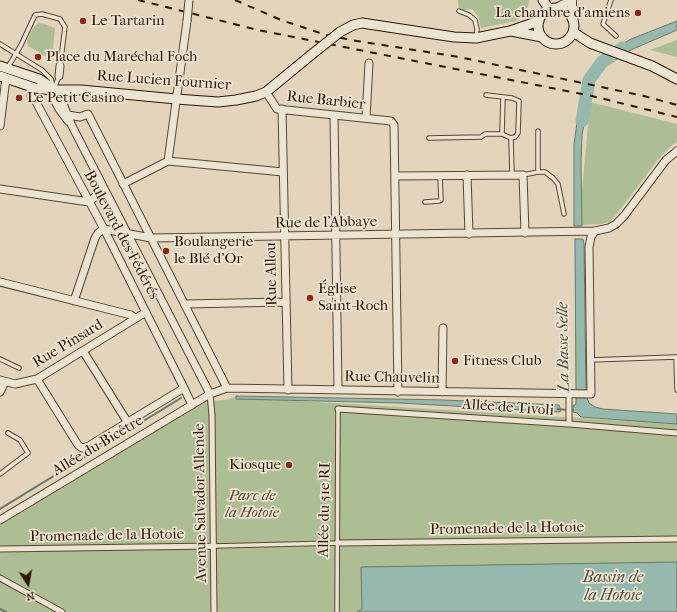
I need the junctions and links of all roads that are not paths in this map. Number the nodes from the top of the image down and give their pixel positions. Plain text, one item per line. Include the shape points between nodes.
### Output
1 (189, 0) edge
2 (543, 0) edge
3 (572, 0) edge
4 (611, 0) edge
5 (554, 8) junction
6 (458, 12) dead end
7 (572, 16) junction
8 (538, 21) junction
9 (510, 31) junction
10 (573, 32) junction
11 (616, 36) dead end
12 (476, 38) junction
13 (542, 38) junction
14 (0, 44) edge
15 (15, 54) junction
16 (369, 63) dead end
17 (60, 66) joint
18 (3, 74) edge
19 (59, 76) joint
20 (677, 79) edge
21 (54, 90) junction
22 (266, 92) junction
23 (486, 95) dead end
24 (32, 96) dead end
25 (503, 97) junction
26 (176, 99) junction
27 (282, 109) junction
28 (68, 115) junction
29 (334, 115) junction
30 (366, 118) junction
31 (71, 124) junction
32 (0, 126) edge
33 (538, 131) dead end
34 (502, 134) junction
35 (429, 138) dead end
36 (511, 138) junction
37 (677, 151) edge
38 (168, 161) junction
39 (283, 172) junction
40 (538, 172) junction
41 (468, 175) junction
42 (512, 175) junction
43 (522, 175) junction
44 (395, 176) junction
45 (440, 176) junction
46 (123, 184) junction
47 (0, 189) edge
48 (104, 189) junction
49 (89, 202) junction
50 (425, 202) dead end
51 (564, 214) dead end
52 (104, 229) junction
53 (595, 231) junction
54 (525, 233) junction
55 (127, 234) junction
56 (469, 234) junction
57 (395, 235) junction
58 (284, 236) junction
59 (336, 236) junction
60 (151, 238) junction
61 (0, 282) edge
62 (74, 301) junction
63 (285, 302) junction
64 (184, 304) junction
65 (146, 312) junction
66 (135, 318) junction
67 (443, 328) dead end
68 (83, 351) junction
69 (0, 359) edge
70 (590, 360) junction
71 (19, 368) dead end
72 (37, 379) junction
73 (2, 381) edge
74 (184, 388) junction
75 (227, 388) junction
76 (288, 390) junction
77 (338, 390) junction
78 (677, 390) edge
79 (0, 392) edge
80 (398, 392) junction
81 (442, 392) junction
82 (210, 394) junction
83 (572, 395) junction
84 (192, 405) junction
85 (338, 409) joint
86 (128, 423) junction
87 (569, 424) junction
88 (8, 433) dead end
89 (677, 433) edge
90 (0, 474) edge
91 (0, 520) edge
92 (677, 539) edge
93 (336, 543) junction
94 (214, 546) junction
95 (0, 549) edge
96 (0, 578) edge
97 (62, 612) edge
98 (214, 612) edge
99 (337, 612) edge

1 - 26 street, bridge
2 - 5 main road
3 - 5 street
3 - 7 street
4 - 11 lane via 603,24
5 - 7 main road via 564,9
5 - 8 main road via 540,16
6 - 12 lane via 475,20
7 - 10 main road
8 - 9 main road, Rue Lucien Fournier
8 - 13 main road
9 - 12 main road, Rue Lucien Fournier
9 - 13 main road, Rue Lucien Fournier
10 - 13 main road via 570,38 562,43 551,44
10 - 20 main road via 602,48 652,66
12 - 22 main road, Rue Lucien Fournier, bridge via 362,23 353,24
14 - 15 lane
15 - 17 lane via 35,15 42,14 60,19 65,26
15 - 18 lane
15 - 21 lane via 42,70 51,80
16 - 30 street
17 - 19 street
18 - 21 main road via 39,80
18 - 32 street
19 - 21 lane
21 - 26 main road, Rue Lucien Fournier
21 - 28 street, Boulevard des Fédérés
21 - 31 street, Boulevard des Fédérés via 59,110
22 - 26 main road, Rue Lucien Fournier via 218,102
22 - 27 street, Rue Barbier via 278,109
23 - 25 lane
24 - 49 street, Boulevard des Fédérés
25 - 34 lane
25 - 36 lane via 512,98 520,104 518,133
26 - 38 street
27 - 29 street, Rue Barbier
27 - 39 street, Rue Allou
28 - 31 street, Boulevard des Fédérés
28 - 46 street, Boulevard des Fédérés via 80,117 88,114
29 - 30 street, Rue Barbier
29 - 59 street
30 - 44 street, Rue Barbier via 391,120 394,125
31 - 48 street, Boulevard des Fédérés
33 - 40 lane
34 - 35 lane via 485,134 481,138
34 - 36 lane
36 - 42 lane
37 - 53 street, Rue de l'Abbaye via 666,160 616,224
38 - 39 street
38 - 46 street
39 - 58 street, Rue Allou
40 - 43 lane
40 - 51 lane via 545,172 558,184
41 - 42 street
41 - 45 street
41 - 56 street
42 - 43 street
43 - 54 street
44 - 45 street
44 - 57 street
45 - 50 lane via 441,200
46 - 60 street, Boulevard des Fédérés
47 - 49 street
48 - 49 street
48 - 55 street, Boulevard des Fédérés
49 - 52 street, Boulevard des Fédérés
52 - 55 street, Rue de l'Abbaye
52 - 62 street via 95,238
52 - 65 street, Boulevard des Fédérés
53 - 54 street, Rue de l'Abbaye
53 - 70 street via 589,247
54 - 56 street, Rue de l'Abbaye
55 - 60 street, Rue de l'Abbaye
55 - 82 street, Boulevard des Fédérés
56 - 57 street, Rue de l'Abbaye
57 - 59 street, Rue de l'Abbaye
57 - 80 street
58 - 59 street, Rue de l'Abbaye
58 - 60 street, Rue de l'Abbaye
58 - 63 street, Rue Allou
59 - 77 street
60 - 64 street, Boulevard des Fédérés
61 - 62 street
62 - 66 street
63 - 64 street
63 - 76 street, Rue Allou
64 - 75 street, Boulevard des Fédérés
65 - 66 street, Rue Pinsard
65 - 74 street, Boulevard des Fédérés
66 - 68 street, Rue Pinsard
67 - 81 street
68 - 72 street, Rue Pinsard
68 - 86 street
69 - 71 lane
70 - 78 lane via 676,357
70 - 83 street, Rue Chauvelin via 590,394
72 - 73 street, Rue Pinsard via 15,384
72 - 86 street via 82,448
73 - 79 street
74 - 84 street, Boulevard des Fédérés
74 - 86 street
75 - 76 street, Rue Chauvelin
75 - 82 street, Rue Chauvelin
76 - 77 street, Rue Chauvelin
77 - 80 street, Rue Chauvelin
80 - 81 street, Rue Chauvelin
81 - 83 street, Rue Chauvelin
82 - 84 street, Allée du Bicêtre
82 - 94 street, Avenue Salvador Allende
83 - 87 street
84 - 91 street, Allée du Bicêtre
85 - 87 street, Allée de Tivoli
85 - 93 lane, Allée du 51e RI
87 - 89 street, Allée de Tivoli
88 - 90 lane via 20,440 28,453
92 - 93 street, Promenade de la Hotoie
93 - 94 lane
93 - 99 lane, Allée du 51e RI
94 - 95 street, Promenade de la Hotoie
94 - 98 street, Avenue Salvador Allende
96 - 97 street

